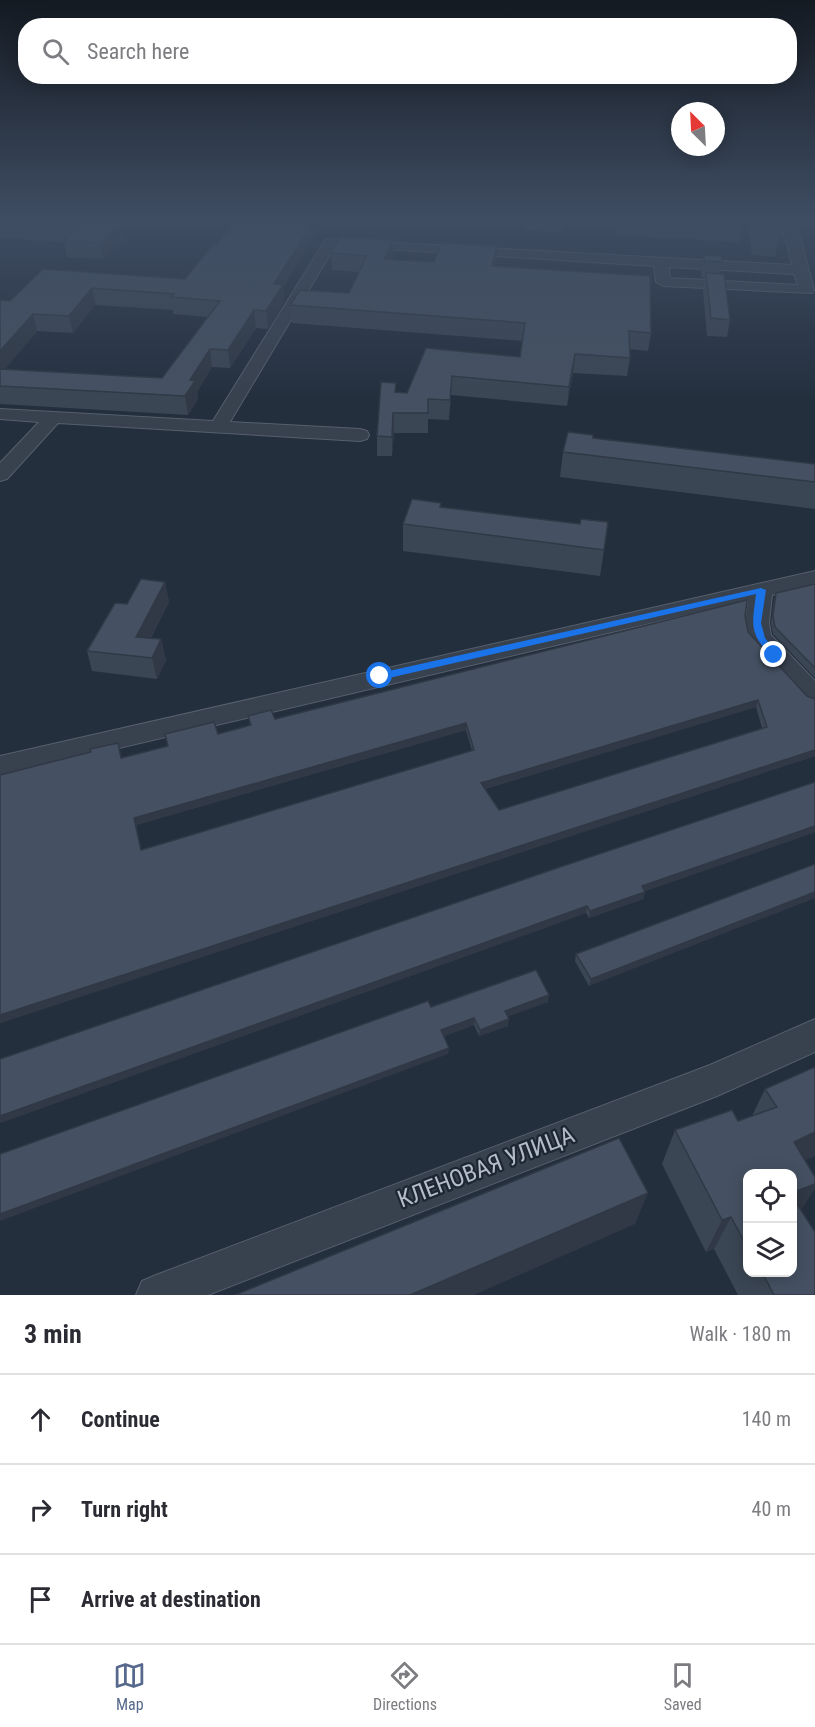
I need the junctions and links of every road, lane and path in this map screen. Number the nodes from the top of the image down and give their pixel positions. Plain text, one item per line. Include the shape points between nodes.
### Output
1 (309, 278) edge
2 (663, 278) edge
3 (803, 278) edge
4 (0, 414) edge
5 (53, 417) junction
6 (218, 427) junction
7 (360, 435) dead end
8 (0, 475) edge
9 (815, 578) edge
10 (761, 590) junction
11 (815, 696) edge
12 (0, 766) edge
13 (815, 1035) edge
14 (156, 1295) edge

1 - 6 street
2 - 3 street via 663,282 807,290
4 - 5 street
5 - 6 street
5 - 8 street
6 - 7 street
9 - 10 street
10 - 11 street via 757,623 760,638
10 - 12 street
13 - 14 street, КЛЕНОВАЯ УЛИЦА via 717,1079

